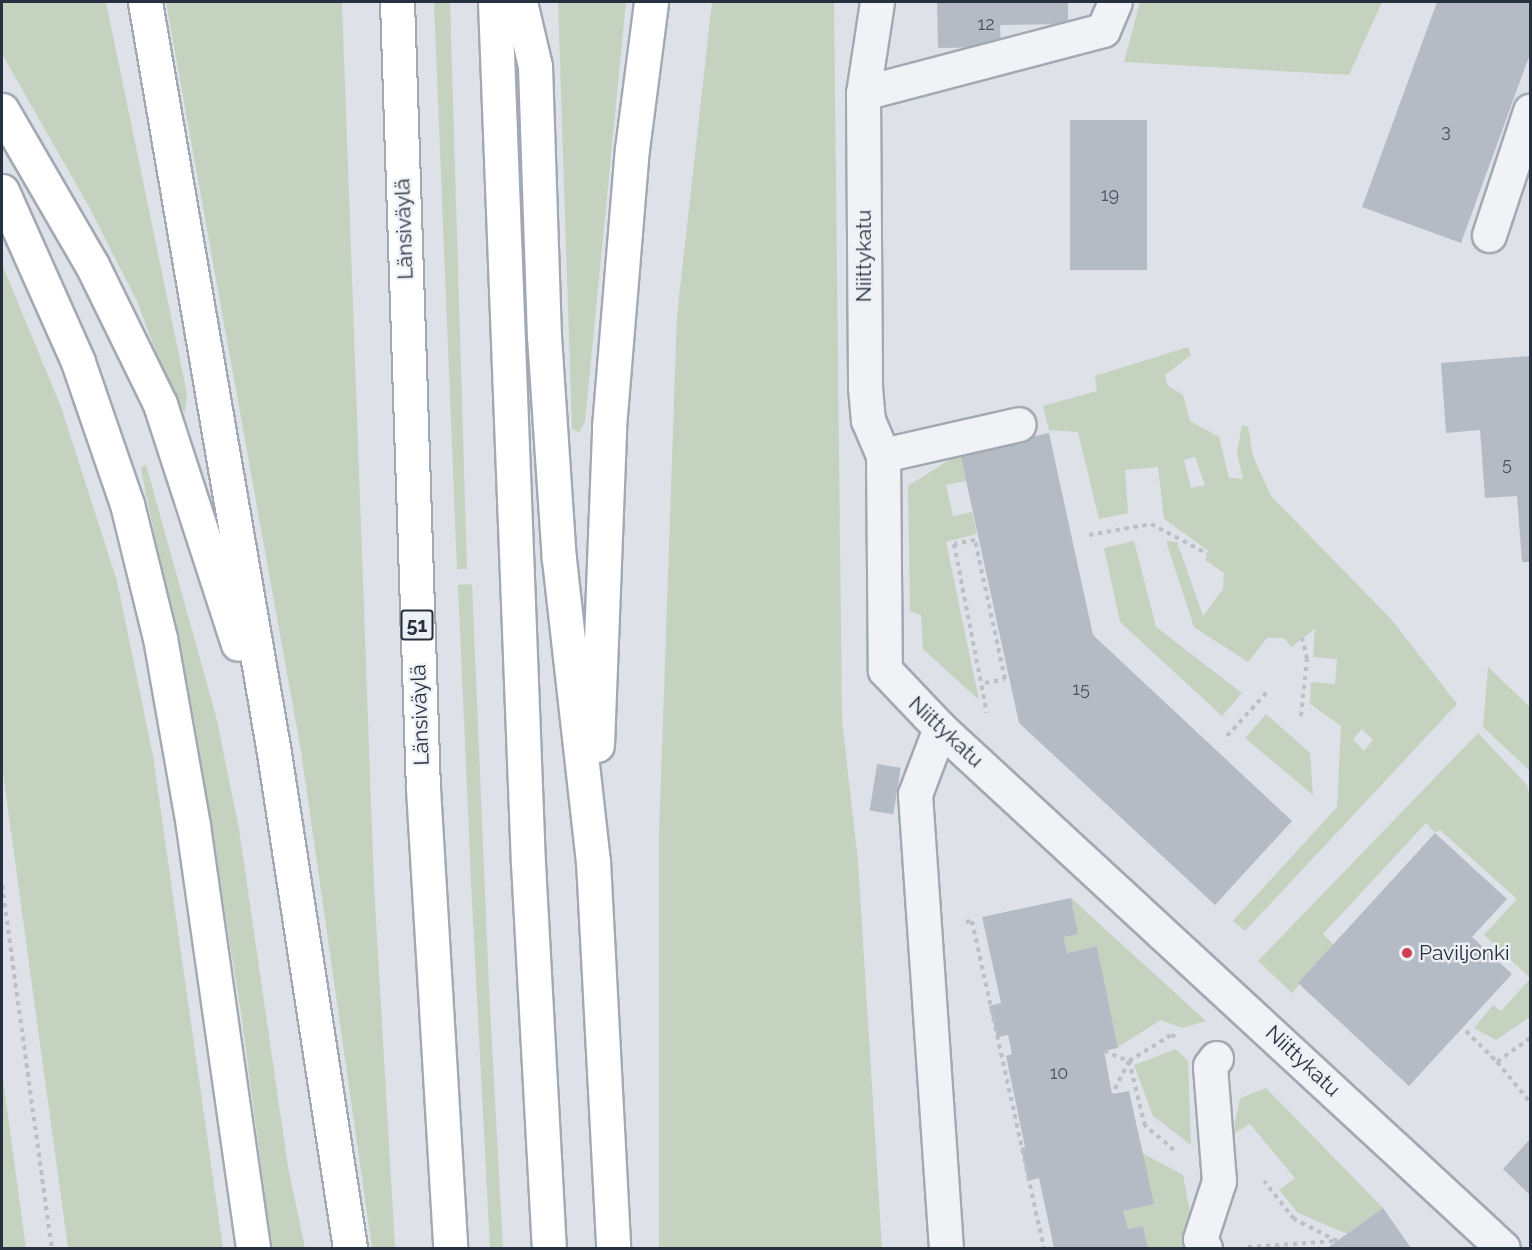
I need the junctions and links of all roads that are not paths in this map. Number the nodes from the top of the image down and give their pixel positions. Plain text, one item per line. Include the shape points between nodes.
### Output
1 (145, 2) edge
2 (397, 2) edge
3 (495, 2) edge
4 (520, 2) edge
5 (651, 2) edge
6 (877, 2) edge
7 (1115, 2) edge
8 (863, 93) junction
9 (2, 110) edge
10 (1530, 111) edge
11 (2, 191) edge
12 (1489, 235) dead end
13 (1019, 424) dead end
14 (883, 455) junction
15 (950, 737) junction
16 (273, 753) junction
17 (593, 861) junction
18 (1216, 1058) road end
19 (253, 1248) edge
20 (350, 1248) edge
21 (450, 1248) edge
22 (549, 1248) edge
23 (613, 1248) edge
24 (946, 1248) edge
25 (1205, 1248) edge
26 (1503, 1248) edge

1 - 16 highway
2 - 21 highway, Länsiväylä / 51 via 423,788
3 - 22 highway via 528,863
4 - 17 highway via 535,66 544,336 559,559
5 - 17 highway via 632,149 609,427
6 - 8 street, Niittykatu
7 - 8 street via 1103,30
8 - 14 street, Niittykatu via 865,387 868,420
9 - 16 highway via 92,265 160,404
10 - 12 street
11 - 19 highway via 78,362 127,504 160,638 193,826
13 - 14 street
14 - 15 street, Niittykatu via 885,670
15 - 24 street via 915,794 927,924
15 - 26 street, Niittykatu
16 - 20 highway
17 - 23 highway
18 - 25 street via 1210,1066 1219,1181 1200,1239

